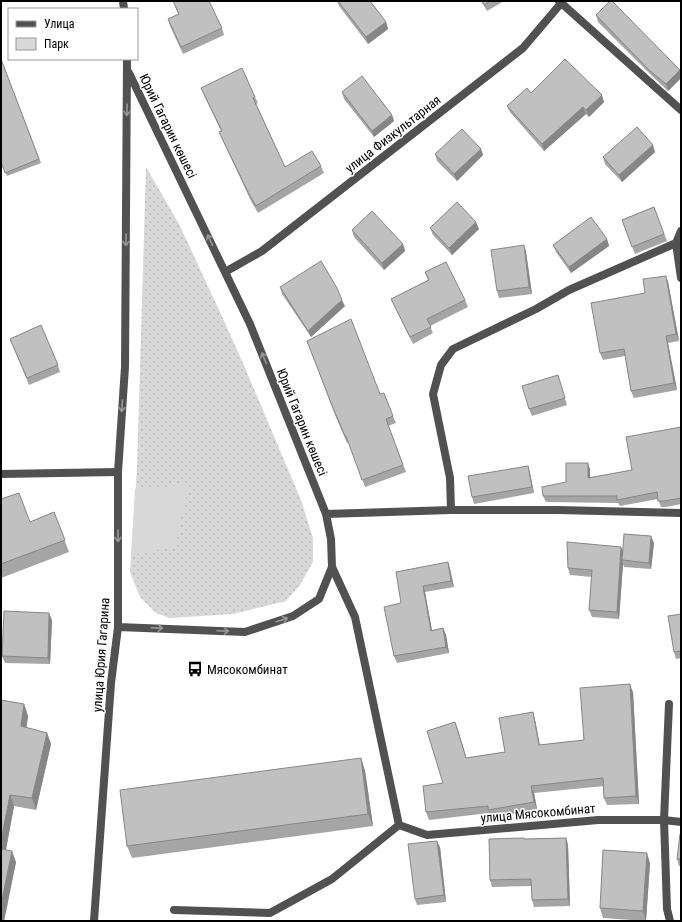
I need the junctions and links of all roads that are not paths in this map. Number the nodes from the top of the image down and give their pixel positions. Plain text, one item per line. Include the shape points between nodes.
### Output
1 (561, 2) edge
2 (127, 60) edge
3 (128, 71) junction
4 (681, 110) edge
5 (681, 231) edge
6 (676, 243) junction
7 (225, 272) junction
8 (681, 278) edge
9 (124, 367) joint
10 (118, 472) junction
11 (1, 474) edge
12 (451, 510) junction
13 (681, 513) edge
14 (326, 514) junction
15 (332, 567) junction
16 (118, 627) junction
17 (669, 704) dead end
18 (664, 820) junction
19 (681, 822) edge
20 (399, 825) junction
21 (174, 910) dead end
22 (94, 921) edge
23 (670, 921) edge

1 - 4 street
1 - 7 street, улица Физкультарная via 523,48 262,251
2 - 3 street, Юрий Гагарин көшесі
7 -> 3 street, Юрий Гагарин көшесі
3 -> 9 street, Юрий Гагарин көшесі
5 - 6 street
6 - 8 street
6 - 12 street via 569,290 453,349 441,365 433,394 450,478
14 -> 7 street, Юрий Гагарин көшесі via 250,324
9 -> 10 street, улица Юрия Гагарина
10 - 11 street
10 -> 16 street, улица Юрия Гагарина
12 - 13 street
12 - 14 street
14 - 15 street, Юрий Гагарин көшесі via 331,539
16 -> 15 street, Юрий Гагарин көшесі via 245,632 293,616 319,599
15 - 20 street via 355,617
16 - 22 street, улица Юрия Гагарина via 111,683
17 - 18 street
18 - 19 street, улица Мясокомбинат
18 - 20 street, улица Мясокомбинат via 598,820 427,835
18 - 23 street via 667,909
20 - 21 street via 332,879 270,913

